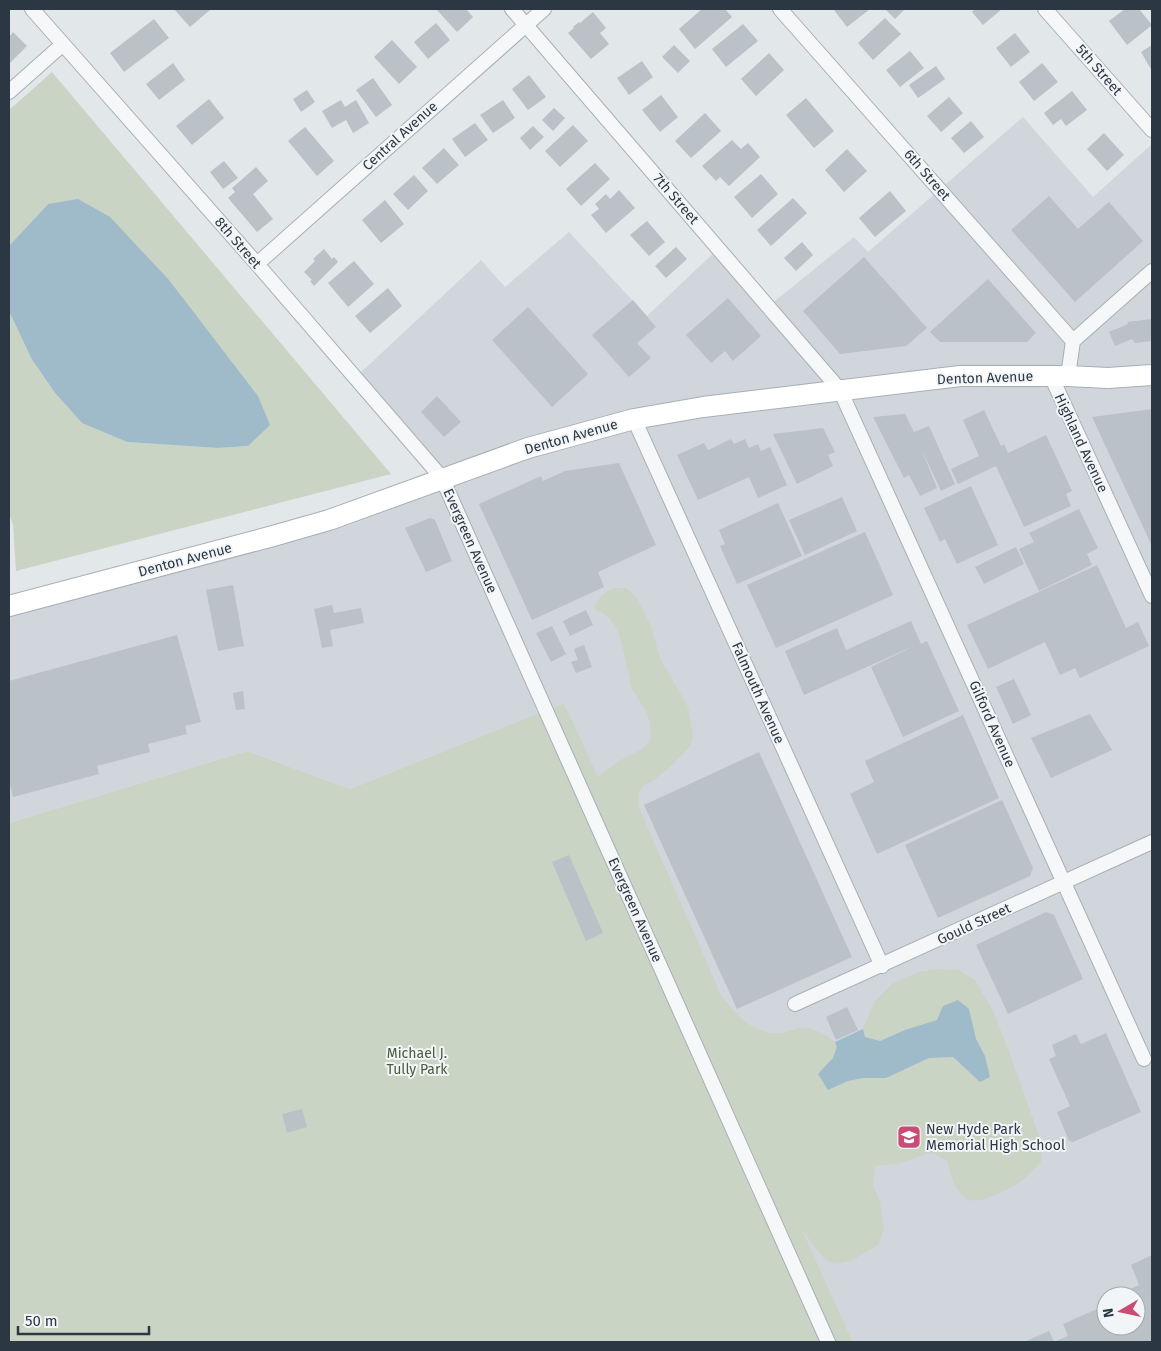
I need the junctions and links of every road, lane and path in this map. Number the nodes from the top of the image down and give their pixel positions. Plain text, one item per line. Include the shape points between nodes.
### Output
1 (32, 9) edge
2 (512, 9) edge
3 (544, 9) edge
4 (780, 9) edge
5 (1045, 9) edge
6 (526, 24) junction
7 (63, 44) junction
8 (9, 92) edge
9 (1152, 130) edge
10 (257, 264) junction
11 (1152, 271) edge
12 (1073, 341) junction
13 (1152, 375) edge
14 (1059, 376) junction
15 (840, 390) junction
16 (634, 420) junction
17 (442, 478) junction
18 (1152, 596) edge
19 (9, 606) edge
20 (1152, 842) edge
21 (1064, 882) junction
22 (882, 966) junction
23 (795, 1004) dead end
24 (1144, 1059) dead end
25 (828, 1342) edge

1 - 7 street, 8th Street
2 - 6 street, 7th Street
3 - 6 street, Central Avenue
4 - 12 street, 6th Street
5 - 9 street, 5th Street
6 - 10 street, Central Avenue
6 - 15 street, 7th Street
7 - 8 street
7 - 10 street, 8th Street
10 - 17 street, 8th Street
11 - 12 street
12 - 14 street
13 - 14 main road, Denton Avenue via 1108,378
14 - 15 main road, Denton Avenue via 960,376
14 - 18 street, Highland Avenue via 1112,509
15 - 16 main road, Denton Avenue via 703,407
15 - 21 street, Gilford Avenue
16 - 17 main road, Denton Avenue via 528,448
16 - 22 street, Falmouth Avenue
17 - 19 main road, Denton Avenue via 282,534
17 - 25 street, Evergreen Avenue
20 - 21 street, Gould Street
21 - 22 street, Gould Street
21 - 24 street, Gilford Avenue
22 - 23 street, Gould Street

